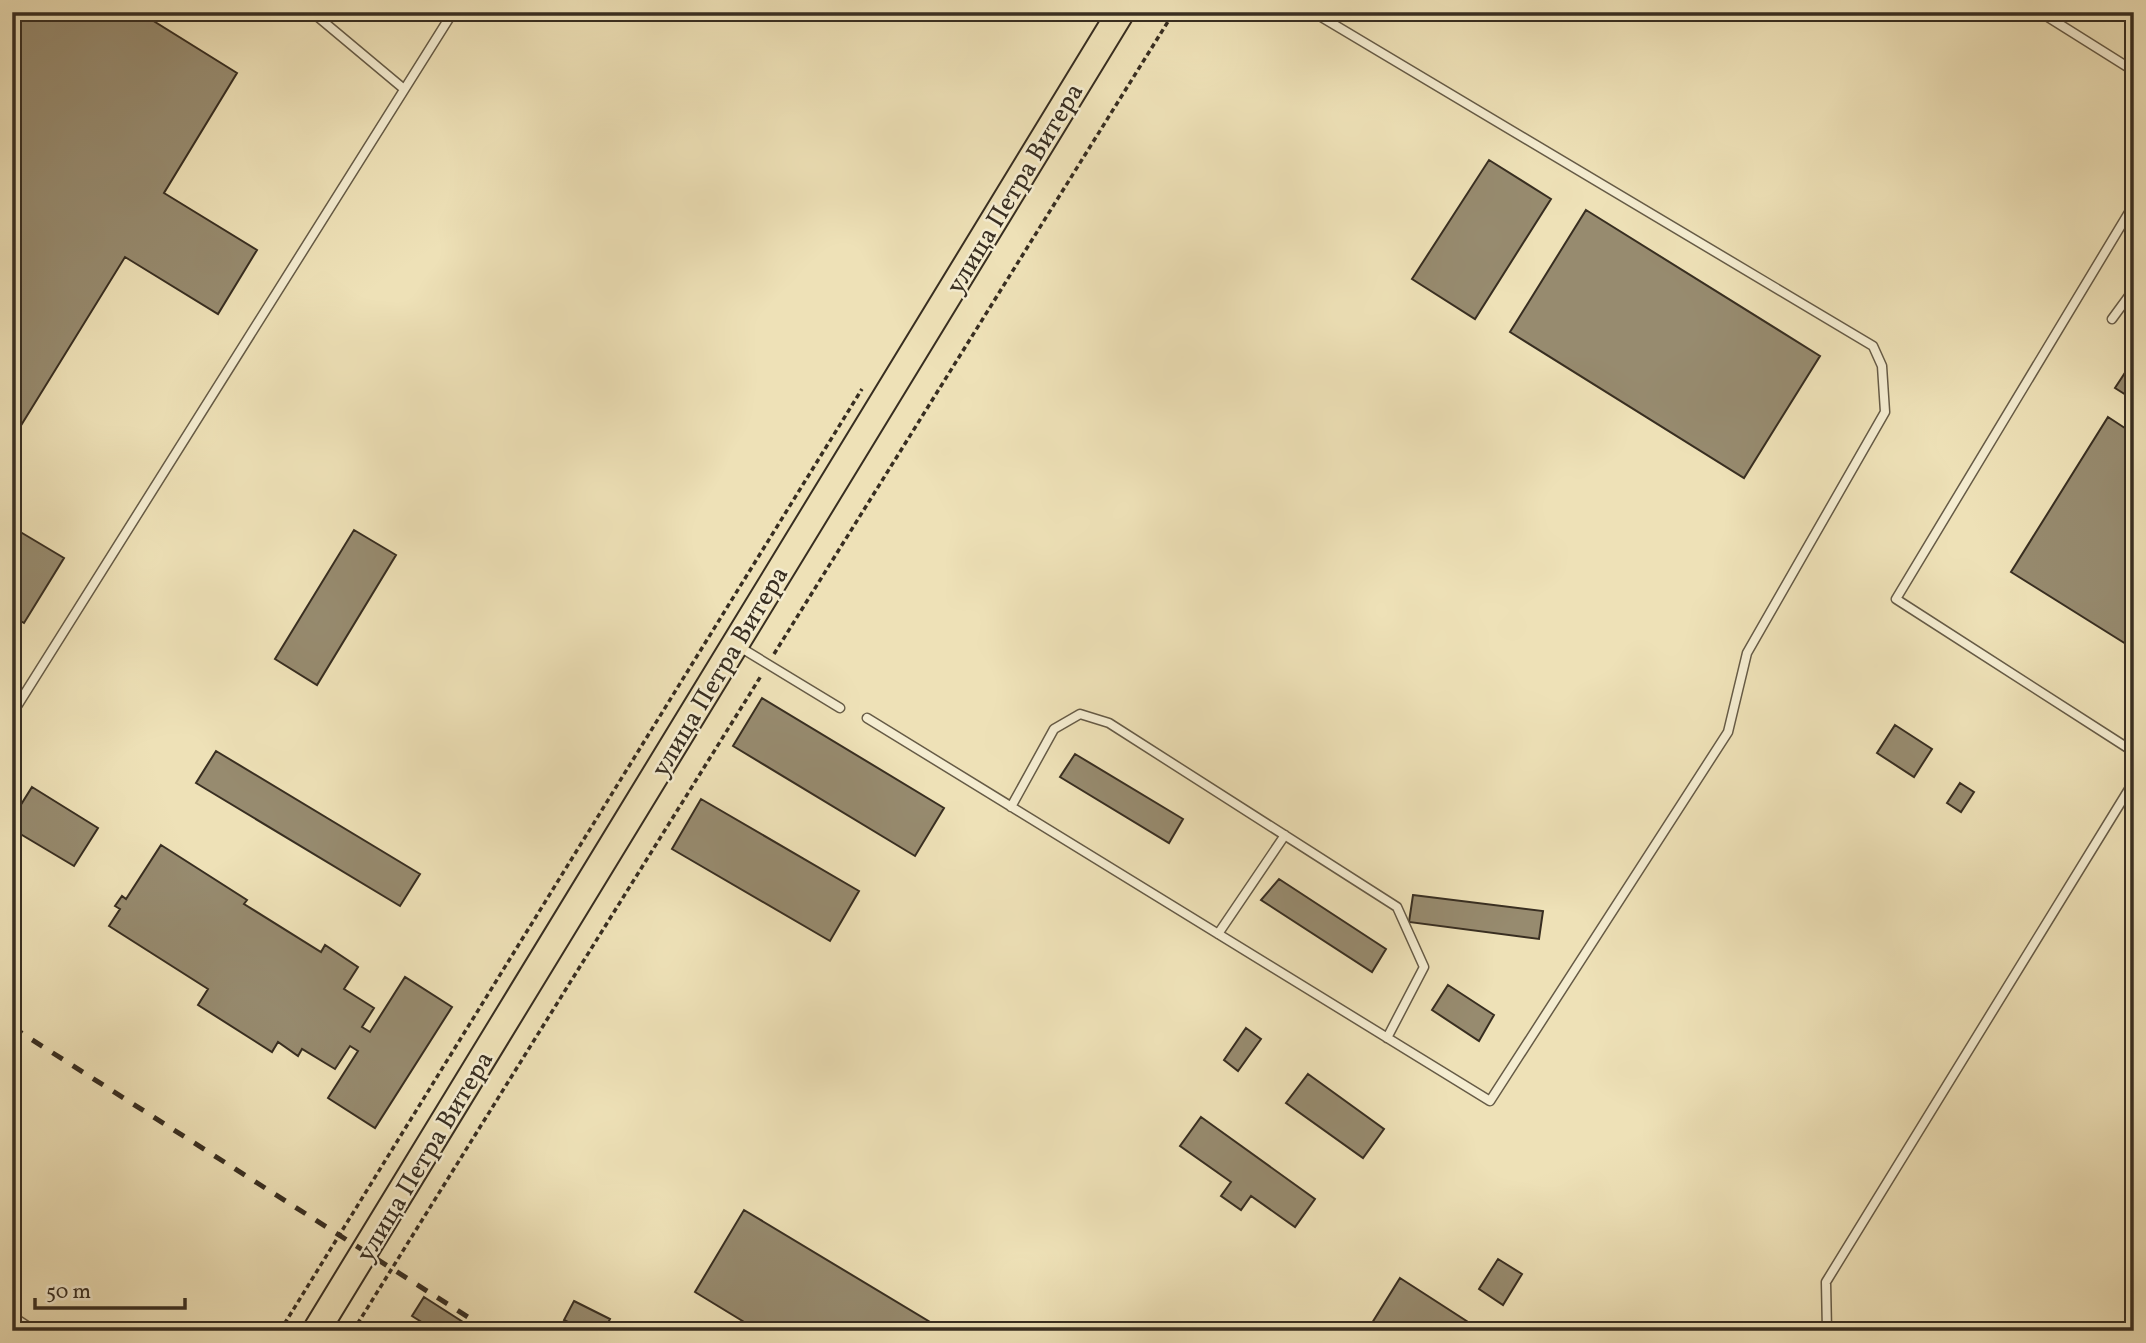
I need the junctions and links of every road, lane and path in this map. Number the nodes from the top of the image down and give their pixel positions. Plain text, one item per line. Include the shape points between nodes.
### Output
1 (312, 12) edge
2 (453, 12) edge
3 (1121, 12) edge
4 (1313, 12) edge
5 (2040, 12) edge
6 (2134, 71) edge
7 (404, 89) junction
8 (2134, 204) edge
9 (2134, 289) edge
10 (2112, 319) dead end
11 (867, 380) dead end
12 (735, 645) junction
13 (841, 708) dead end
14 (12, 714) edge
15 (867, 718) dead end
16 (2134, 752) edge
17 (2134, 781) edge
18 (1011, 807) junction
19 (1285, 835) junction
20 (1218, 934) junction
21 (1387, 1038) junction
22 (12, 1316) edge
23 (35, 1331) edge
24 (280, 1331) edge
25 (317, 1331) edge
26 (1827, 1331) edge

1 - 7 lane
2 - 7 lane
3 - 12 main road, улица Петра Витера
4 - 21 lane via 1872,346 1882,366 1885,412 1747,653 1728,732 1490,1101
5 - 6 lane
7 - 14 lane
8 - 16 lane via 1896,599
9 - 10 lane
11 - 24 path
12 - 13 lane
12 - 25 main road, улица Петра Витера
15 - 18 lane
17 - 26 lane via 1826,1282
18 - 19 lane via 1054,729 1080,714 1110,723
18 - 20 lane
19 - 20 lane
19 - 21 lane via 1397,907 1424,967
20 - 21 lane
22 - 23 lane

